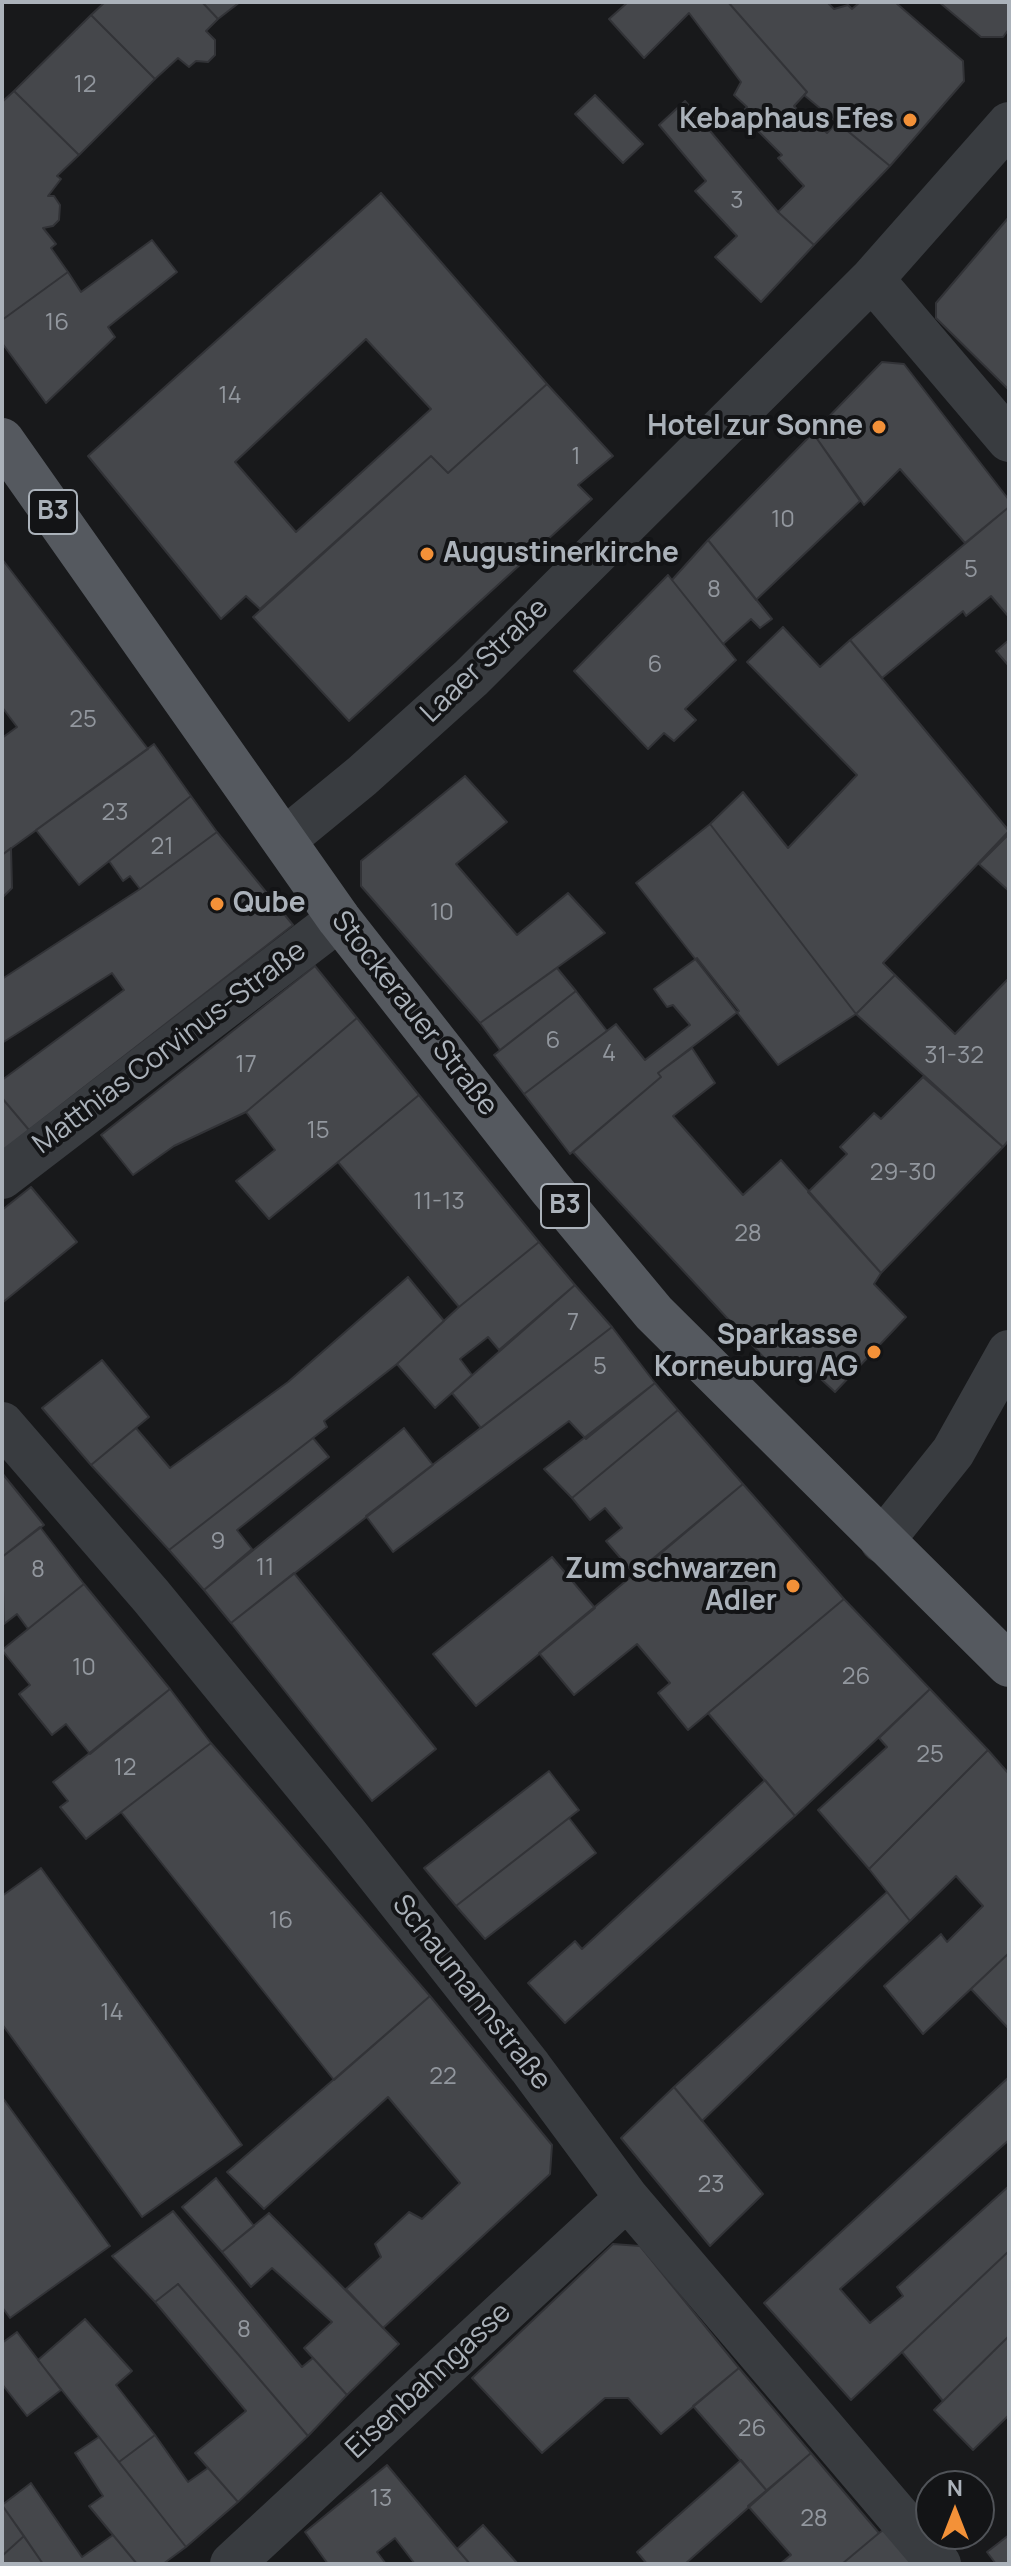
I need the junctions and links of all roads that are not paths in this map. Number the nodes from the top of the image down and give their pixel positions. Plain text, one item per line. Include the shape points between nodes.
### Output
1 (1009, 124) edge
2 (872, 279) junction
3 (2, 440) edge
4 (1009, 440) edge
5 (284, 840) junction
6 (339, 919) junction
7 (2, 1177) edge
8 (1009, 1352) edge
9 (2, 1424) edge
10 (882, 1541) junction
11 (1009, 1665) edge
12 (627, 2198) junction
13 (232, 2564) edge
14 (939, 2564) edge

1 - 2 street, Laaer Straße
2 - 4 street
2 - 5 street, Laaer Straße via 471,678
3 - 5 main road, Stockerauer Straße / B3
5 - 6 main road, Stockerauer Straße / B3
6 - 7 street, Matthias Corvinus-Straße
6 - 10 main road, Stockerauer Straße / B3 via 448,1062 654,1313
8 - 10 street via 953,1452
9 - 12 street, Schaumannstraße via 346,1834
10 - 11 main road, B3
12 - 13 street, Eisenbahngasse
12 - 14 street, Schaumannstraße

